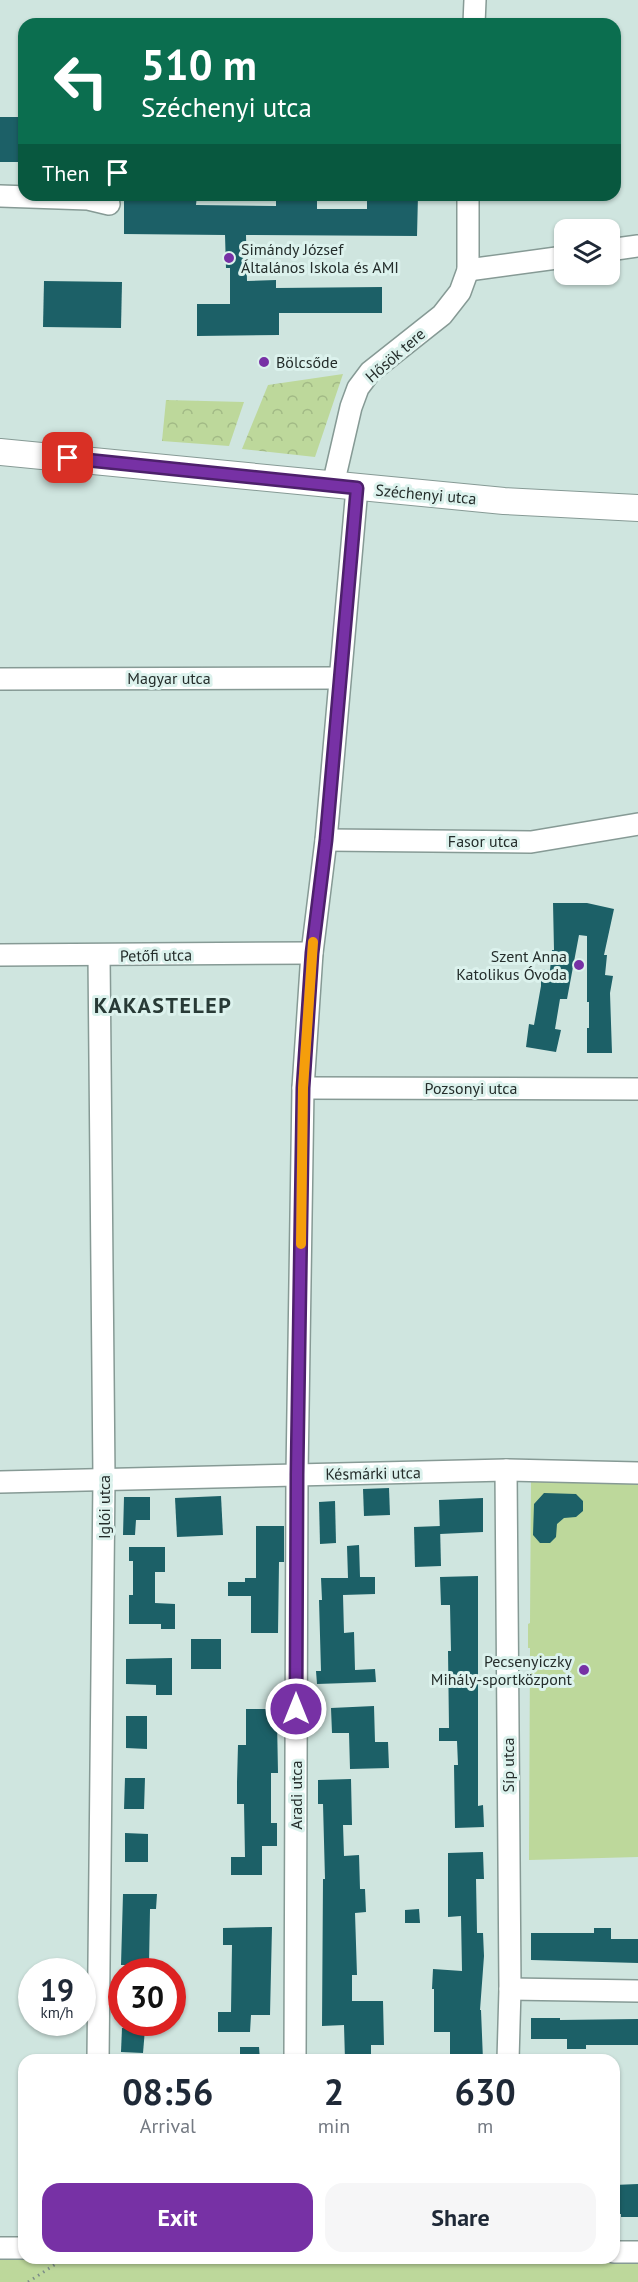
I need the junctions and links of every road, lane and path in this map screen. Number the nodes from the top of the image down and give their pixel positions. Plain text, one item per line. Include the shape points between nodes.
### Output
1 (475, 0) edge
2 (474, 18) edge
3 (0, 196) edge
4 (18, 197) edge
5 (468, 201) edge
6 (638, 246) edge
7 (620, 248) edge
8 (554, 258) edge
9 (468, 270) junction
10 (0, 452) edge
11 (345, 487) junction
12 (638, 508) edge
13 (339, 678) junction
14 (0, 679) edge
15 (638, 824) edge
16 (326, 840) junction
17 (312, 953) junction
18 (0, 955) edge
19 (99, 955) junction
20 (303, 1088) junction
21 (638, 1089) edge
22 (506, 1470) junction
23 (638, 1473) edge
24 (297, 1475) junction
25 (104, 1478) junction
26 (0, 1482) edge
27 (510, 1989) junction
28 (638, 1991) edge
29 (98, 2054) edge
30 (295, 2054) edge
31 (508, 2054) edge
32 (0, 2248) edge
33 (18, 2248) edge
34 (620, 2252) edge
35 (638, 2252) edge
36 (55, 2264) edge
37 (28, 2282) edge

1 - 2 street
3 - 4 street
5 - 9 street
6 - 7 street
8 - 9 street
9 - 11 street, Hősök tere via 460,292 447,310 370,372 358,388 351,406
10 - 11 main road, Széchenyi utca
11 - 12 main road, Széchenyi utca
11 - 13 street, Aradi utca
13 - 14 street, Magyar utca
13 - 16 street, Aradi utca
15 - 16 street, Fasor utca via 531,842
16 - 17 street, Aradi utca
17 - 19 street, Petőfi utca
17 - 20 street, Aradi utca
18 - 19 street, Petőfi utca
19 - 25 street, Iglói utca
20 - 21 street, Pozsonyi utca
20 - 24 street, Aradi utca
22 - 23 street, Késmárki utca
22 - 24 street, Késmárki utca
22 - 27 street, Síp utca
24 - 25 street, Késmárki utca
24 - 30 street, Aradi utca
25 - 26 street, Késmárki utca
25 - 29 street, Iglói utca
27 - 28 street
27 - 31 street, Síp utca
32 - 33 street
34 - 35 street
36 - 37 path

